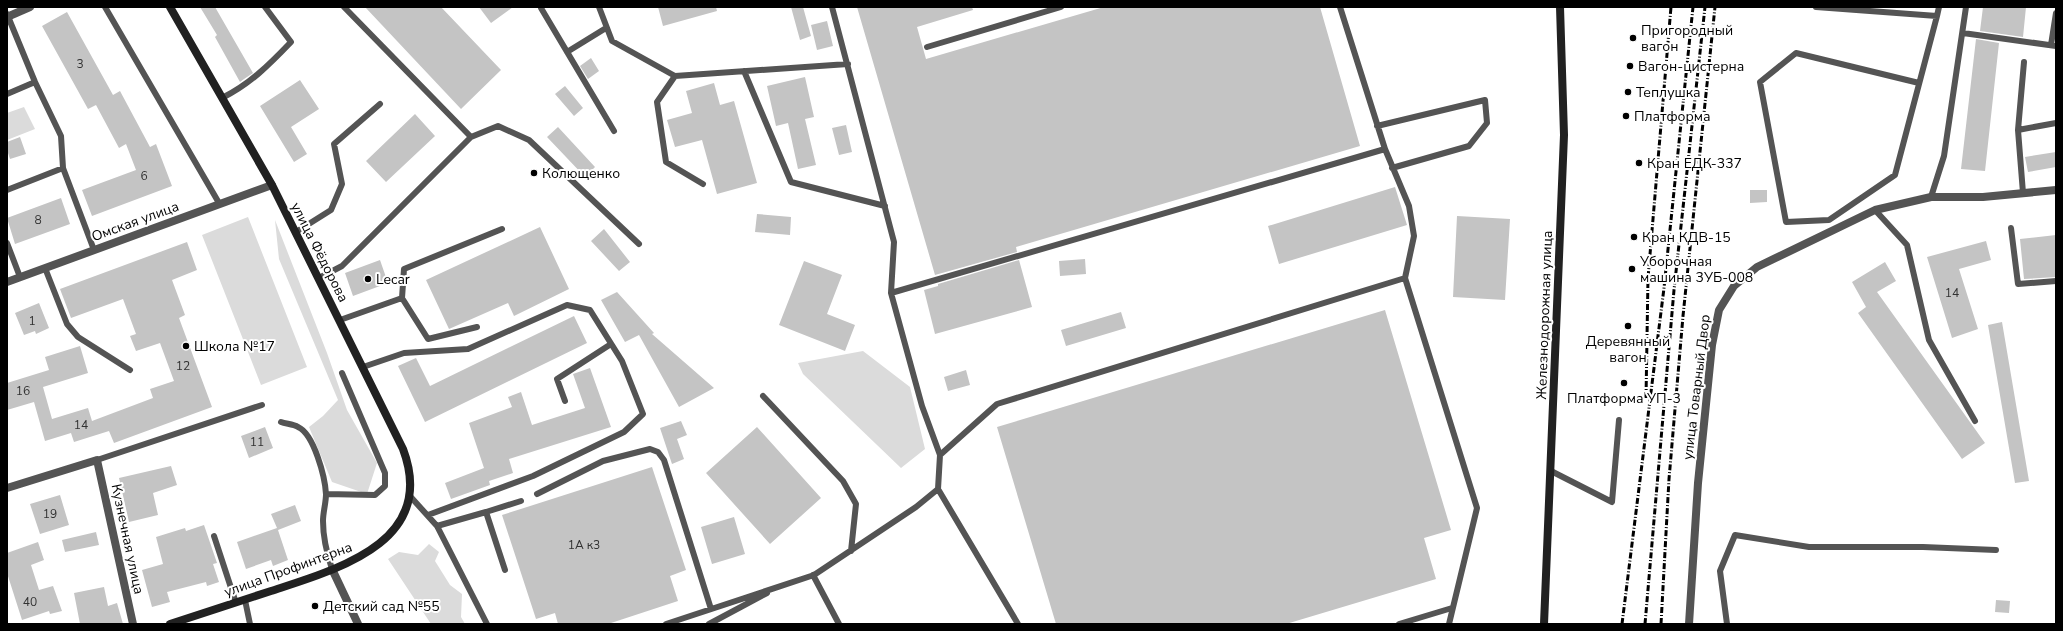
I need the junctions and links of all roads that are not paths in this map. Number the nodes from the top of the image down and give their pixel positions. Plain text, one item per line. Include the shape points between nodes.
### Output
1 (30, 7) edge
2 (105, 7) edge
3 (170, 7) edge
4 (265, 7) edge
5 (344, 7) edge
6 (599, 7) edge
7 (832, 7) edge
8 (1061, 7) edge
9 (1340, 7) edge
10 (1560, 7) edge
11 (1816, 7) edge
12 (1939, 7) edge
13 (1966, 7) edge
14 (541, 8) dead end
15 (2056, 13) edge
16 (7, 16) edge
17 (1937, 16) junction
18 (606, 28) junction
19 (1963, 33) junction
20 (2054, 46) edge
21 (927, 47) dead end
22 (567, 52) junction
23 (2024, 62) dead end
24 (848, 64) junction
25 (744, 71) junction
26 (676, 76) junction
27 (35, 82) junction
28 (1920, 82) junction
29 (7, 94) edge
30 (222, 98) junction
31 (380, 104) dead end
32 (2056, 123) edge
33 (1377, 126) junction
34 (2018, 130) junction
35 (614, 131) dead end
36 (471, 137) junction
37 (1385, 149) junction
38 (63, 168) junction
39 (1392, 168) junction
40 (702, 184) dead end
41 (272, 185) junction
42 (7, 190) edge
43 (2056, 190) edge
44 (2023, 193) junction
45 (1931, 197) junction
46 (219, 203) junction
47 (884, 206) junction
48 (1875, 210) junction
49 (2010, 228) dead end
50 (502, 229) dead end
51 (296, 232) junction
52 (7, 243) edge
53 (639, 244) dead end
54 (94, 250) junction
55 (45, 268) junction
56 (20, 277) junction
57 (319, 278) junction
58 (1405, 278) junction
59 (2056, 281) edge
60 (7, 282) edge
61 (891, 293) junction
62 (402, 298) junction
63 (340, 320) junction
64 (476, 327) dead end
65 (611, 344) junction
66 (363, 367) junction
67 (130, 370) dead end
68 (342, 373) dead end
69 (763, 396) dead end
70 (565, 400) dead end
71 (262, 405) dead end
72 (1619, 420) dead end
73 (1975, 421) dead end
74 (280, 422) dead end
75 (940, 456) junction
76 (97, 460) junction
77 (1551, 471) junction
78 (7, 488) edge
79 (938, 488) junction
80 (326, 494) junction
81 (537, 494) dead end
82 (409, 495) junction
83 (521, 501) dead end
84 (486, 512) junction
85 (428, 516) junction
86 (401, 519) joint
87 (437, 526) junction
88 (214, 536) dead end
89 (1996, 550) dead end
90 (851, 551) junction
91 (332, 569) junction
92 (505, 570) dead end
93 (813, 575) junction
94 (784, 584) junction
95 (245, 600) junction
96 (236, 603) junction
97 (1452, 608) junction
98 (711, 609) junction
99 (133, 624) edge
100 (170, 624) edge
101 (250, 624) edge
102 (358, 624) edge
103 (487, 624) edge
104 (666, 624) edge
105 (709, 624) edge
106 (840, 624) edge
107 (1018, 624) edge
108 (1399, 624) edge
109 (1449, 624) edge
110 (1544, 624) edge
111 (1689, 624) edge
112 (1727, 624) edge

1 - 16 street
2 - 46 lane
3 - 30 main road, улица Фёдорова
4 - 30 lane via 291,42 261,73
5 - 36 lane
6 - 18 lane
7 - 24 lane
8 - 21 lane
9 - 33 lane
10 - 77 main road, Железнодорожная улица via 1564,135
11 - 17 lane
12 - 17 lane
13 - 19 lane
14 - 22 lane
15 - 20 lane
16 - 27 lane
17 - 28 lane
18 - 22 lane
18 - 26 lane via 612,41
19 - 20 lane
19 - 45 lane via 1944,156
22 - 35 lane
23 - 34 lane
24 - 25 lane
24 - 47 lane
25 - 26 lane
25 - 47 lane via 791,182
26 - 40 lane via 657,102 666,162
27 - 29 lane
27 - 38 lane via 62,136
28 - 28 lane via 1895,175 1829,220 1786,222 1760,82 1796,53
30 - 41 main road, улица Фёдорова
31 - 51 lane via 334,144 342,184 330,210
32 - 34 lane
33 - 37 lane
33 - 39 lane via 1485,100 1486,123 1469,146
34 - 44 lane
36 - 53 lane via 498,126 529,140
36 - 57 lane via 342,266
37 - 39 lane
37 - 61 lane
38 - 42 lane
38 - 54 lane
39 - 58 lane via 1408,206 1414,236
41 - 46 street, Омская улица
41 - 51 main road, улица Фёдорова
43 - 44 street, улица Товарный Двор
44 - 45 street, улица Товарный Двор via 1983,197
45 - 48 street, улица Товарный Двор
46 - 54 street, Омская улица
47 - 61 lane via 894,242
48 - 73 lane via 1907,245 1929,340
48 - 111 street, улица Товарный Двор via 1757,267 1734,286 1718,310 1698,483
49 - 59 lane via 2018,284
50 - 62 lane via 404,269
51 - 57 main road, улица Фёдорова
52 - 56 lane
54 - 55 street, Омская улица
55 - 56 street, Омская улица
55 - 67 lane via 67,324 78,337
56 - 60 street, Омская улица
57 - 63 main road, улица Фёдорова
58 - 75 lane via 997,404
58 - 97 lane via 1477,508
61 - 75 lane via 922,406
62 - 63 lane
62 - 64 lane via 428,339
63 - 66 main road, улица Фёдорова
65 - 66 lane via 590,310 567,305 468,349 404,353
65 - 70 lane via 557,379
65 - 85 lane via 622,361 643,414 624,432 533,476
66 - 82 main road, улица Фёдорова via 407,461
68 - 80 lane via 385,473 385,486 375,495
69 - 90 lane via 843,481 856,504
71 - 76 lane
72 - 77 lane via 1612,502
74 - 80 lane via 299,427 308,436 322,473
75 - 79 lane
76 - 78 street
76 - 99 street, Кузнечная улица
77 - 110 main road, Железнодорожная улица
79 - 90 lane via 916,507
79 - 107 lane
80 - 91 lane via 323,522 326,552
81 - 98 lane via 603,461 650,449 658,452 664,460
82 - 85 lane
82 - 86 main road, улица Фёдорова
83 - 84 lane
84 - 87 lane
84 - 92 lane
85 - 87 lane
86 - 91 main road, улица Профинтерна via 372,550
87 - 103 lane
88 - 96 lane
89 - 112 lane via 1923,546 1809,547 1735,535 1720,571
90 - 93 lane
91 - 95 main road, улица Профинтерна
91 - 102 street
93 - 94 lane
93 - 106 lane
94 - 98 lane
94 - 105 lane
95 - 96 main road, улица Профинтерна
95 - 101 lane
96 - 100 main road, улица Профинтерна
97 - 108 lane
97 - 109 lane
98 - 104 lane

